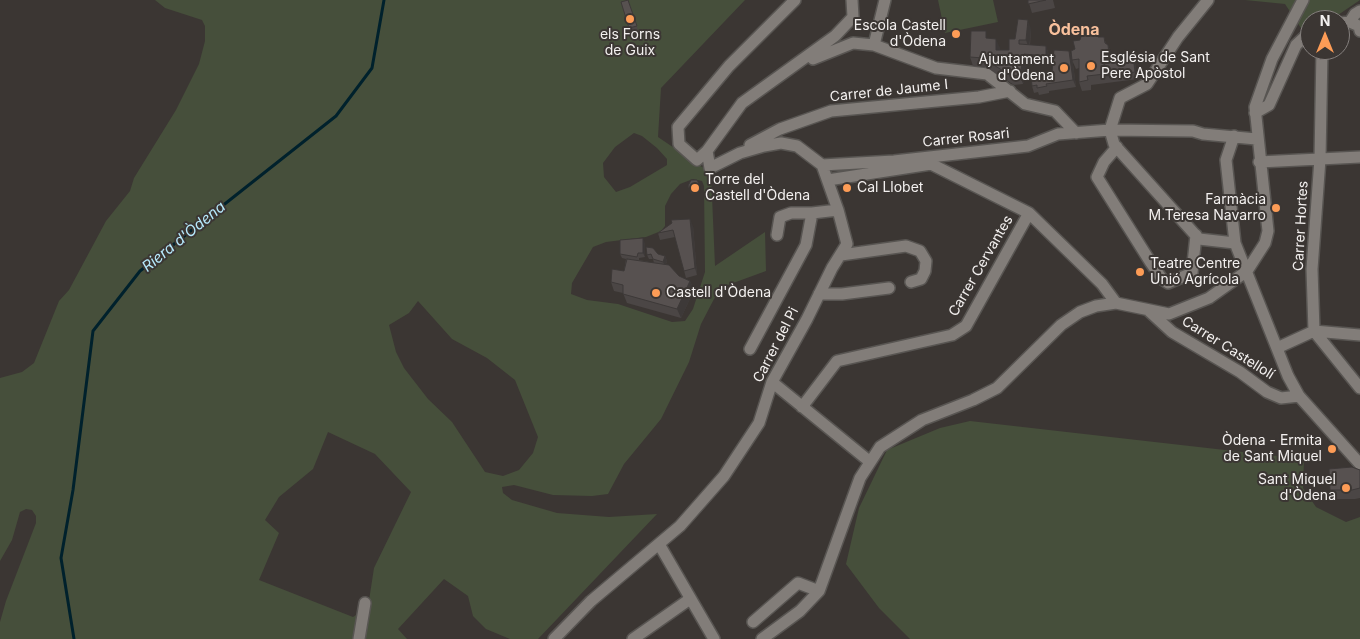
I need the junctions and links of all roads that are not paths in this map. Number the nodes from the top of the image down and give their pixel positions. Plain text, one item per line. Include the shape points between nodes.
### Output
1 (795, 0) edge
2 (852, 0) edge
3 (885, 0) edge
4 (1208, 0) edge
5 (1303, 0) edge
6 (1360, 11) edge
7 (1352, 26) edge
8 (1300, 41) edge
9 (874, 45) junction
10 (1322, 60) edge
11 (794, 66) junction
12 (1268, 69) junction
13 (1282, 76) junction
14 (1010, 91) junction
15 (1255, 113) junction
16 (1110, 130) junction
17 (1076, 133) junction
18 (1234, 136) junction
19 (1256, 139) junction
20 (1117, 147) junction
21 (707, 151) junction
22 (1360, 157) edge
23 (1320, 159) junction
24 (722, 162) junction
25 (1259, 162) junction
26 (822, 165) junction
27 (828, 180) junction
28 (838, 210) junction
29 (812, 213) junction
30 (1029, 213) junction
31 (777, 235) dead end
32 (1196, 235) junction
33 (1234, 243) junction
34 (841, 255) junction
35 (1247, 271) junction
36 (911, 282) dead end
37 (889, 288) dead end
38 (819, 294) junction
39 (1116, 304) junction
40 (1147, 309) junction
41 (1314, 332) junction
42 (1360, 335) edge
43 (1277, 348) junction
44 (750, 349) dead end
45 (772, 382) junction
46 (1360, 388) edge
47 (1299, 396) junction
48 (802, 407) junction
49 (869, 461) junction
50 (1360, 464) edge
51 (660, 544) junction
52 (819, 591) junction
53 (690, 598) junction
54 (365, 603) dead end
55 (753, 622) dead end
56 (359, 639) edge
57 (554, 639) edge
58 (633, 639) edge
59 (714, 639) edge
60 (762, 639) edge

1 - 21 street via 729,66 678,127 679,144 698,160
2 - 11 street via 853,17 835,36
3 - 9 street
4 - 16 street via 1178,37 1147,84 1120,98
5 - 12 street
6 - 7 street via 1355,14
8 - 13 street
9 - 11 street via 853,43
9 - 14 street via 936,68 987,74
10 - 23 street, Carrer Hortes
11 - 21 street via 742,103
12 - 13 street
12 - 15 street
13 - 15 street via 1269,105
14 - 17 street via 1025,104 1055,111
14 - 24 street, Carrer de Jaume I via 831,111 780,130
15 - 19 street
16 - 17 street, Carrer Rosari
16 - 18 street, Carrer Rosari via 1193,130 1203,134
16 - 20 street
17 - 26 street, Carrer Rosari via 1058,134 1028,146 894,161
18 - 19 street, Carrer Rosari
18 - 33 street via 1226,160
19 - 25 street
20 - 32 street
20 - 32 street via 1097,177 1162,280 1168,284 1192,273
21 - 24 street via 710,168
22 - 23 street
23 - 25 street
23 - 41 street, Carrer Hortes via 1312,270
24 - 26 street via 748,151 781,143 797,146
25 - 35 street via 1268,231 1265,243
26 - 27 street, Carrer del Pi
27 - 28 street, Carrer del Pi
27 - 30 street via 931,164
28 - 29 street
28 - 34 street, Carrer del Pi via 847,244
29 - 31 street via 791,213 780,218
29 - 44 street via 806,245
30 - 39 street via 1102,284
30 - 48 street, Carrer Cervantes via 966,326 952,335 837,361
32 - 33 street via 1199,239
33 - 35 street
34 - 36 street via 906,246 920,251 926,261 925,271 921,279
34 - 38 street, Carrer del Pi
35 - 40 street via 1189,308 1169,314
35 - 43 street
37 - 38 street
38 - 45 street, Carrer del Pi
39 - 40 street
39 - 49 street via 1080,312 1061,325 997,388 922,420 880,447
40 - 47 street, Carrer Castellolí via 1172,332 1267,392 1282,398
41 - 42 street
41 - 43 street
41 - 46 street
43 - 47 street
45 - 48 street
45 - 51 street, Carrer del Pi via 759,423 724,476
47 - 50 street
48 - 49 street
49 - 52 street via 850,502
51 - 53 street
51 - 57 street, Carrer del Pi via 591,601
52 - 55 street via 798,583
52 - 60 street via 800,611
53 - 58 street
53 - 59 street
54 - 56 street

